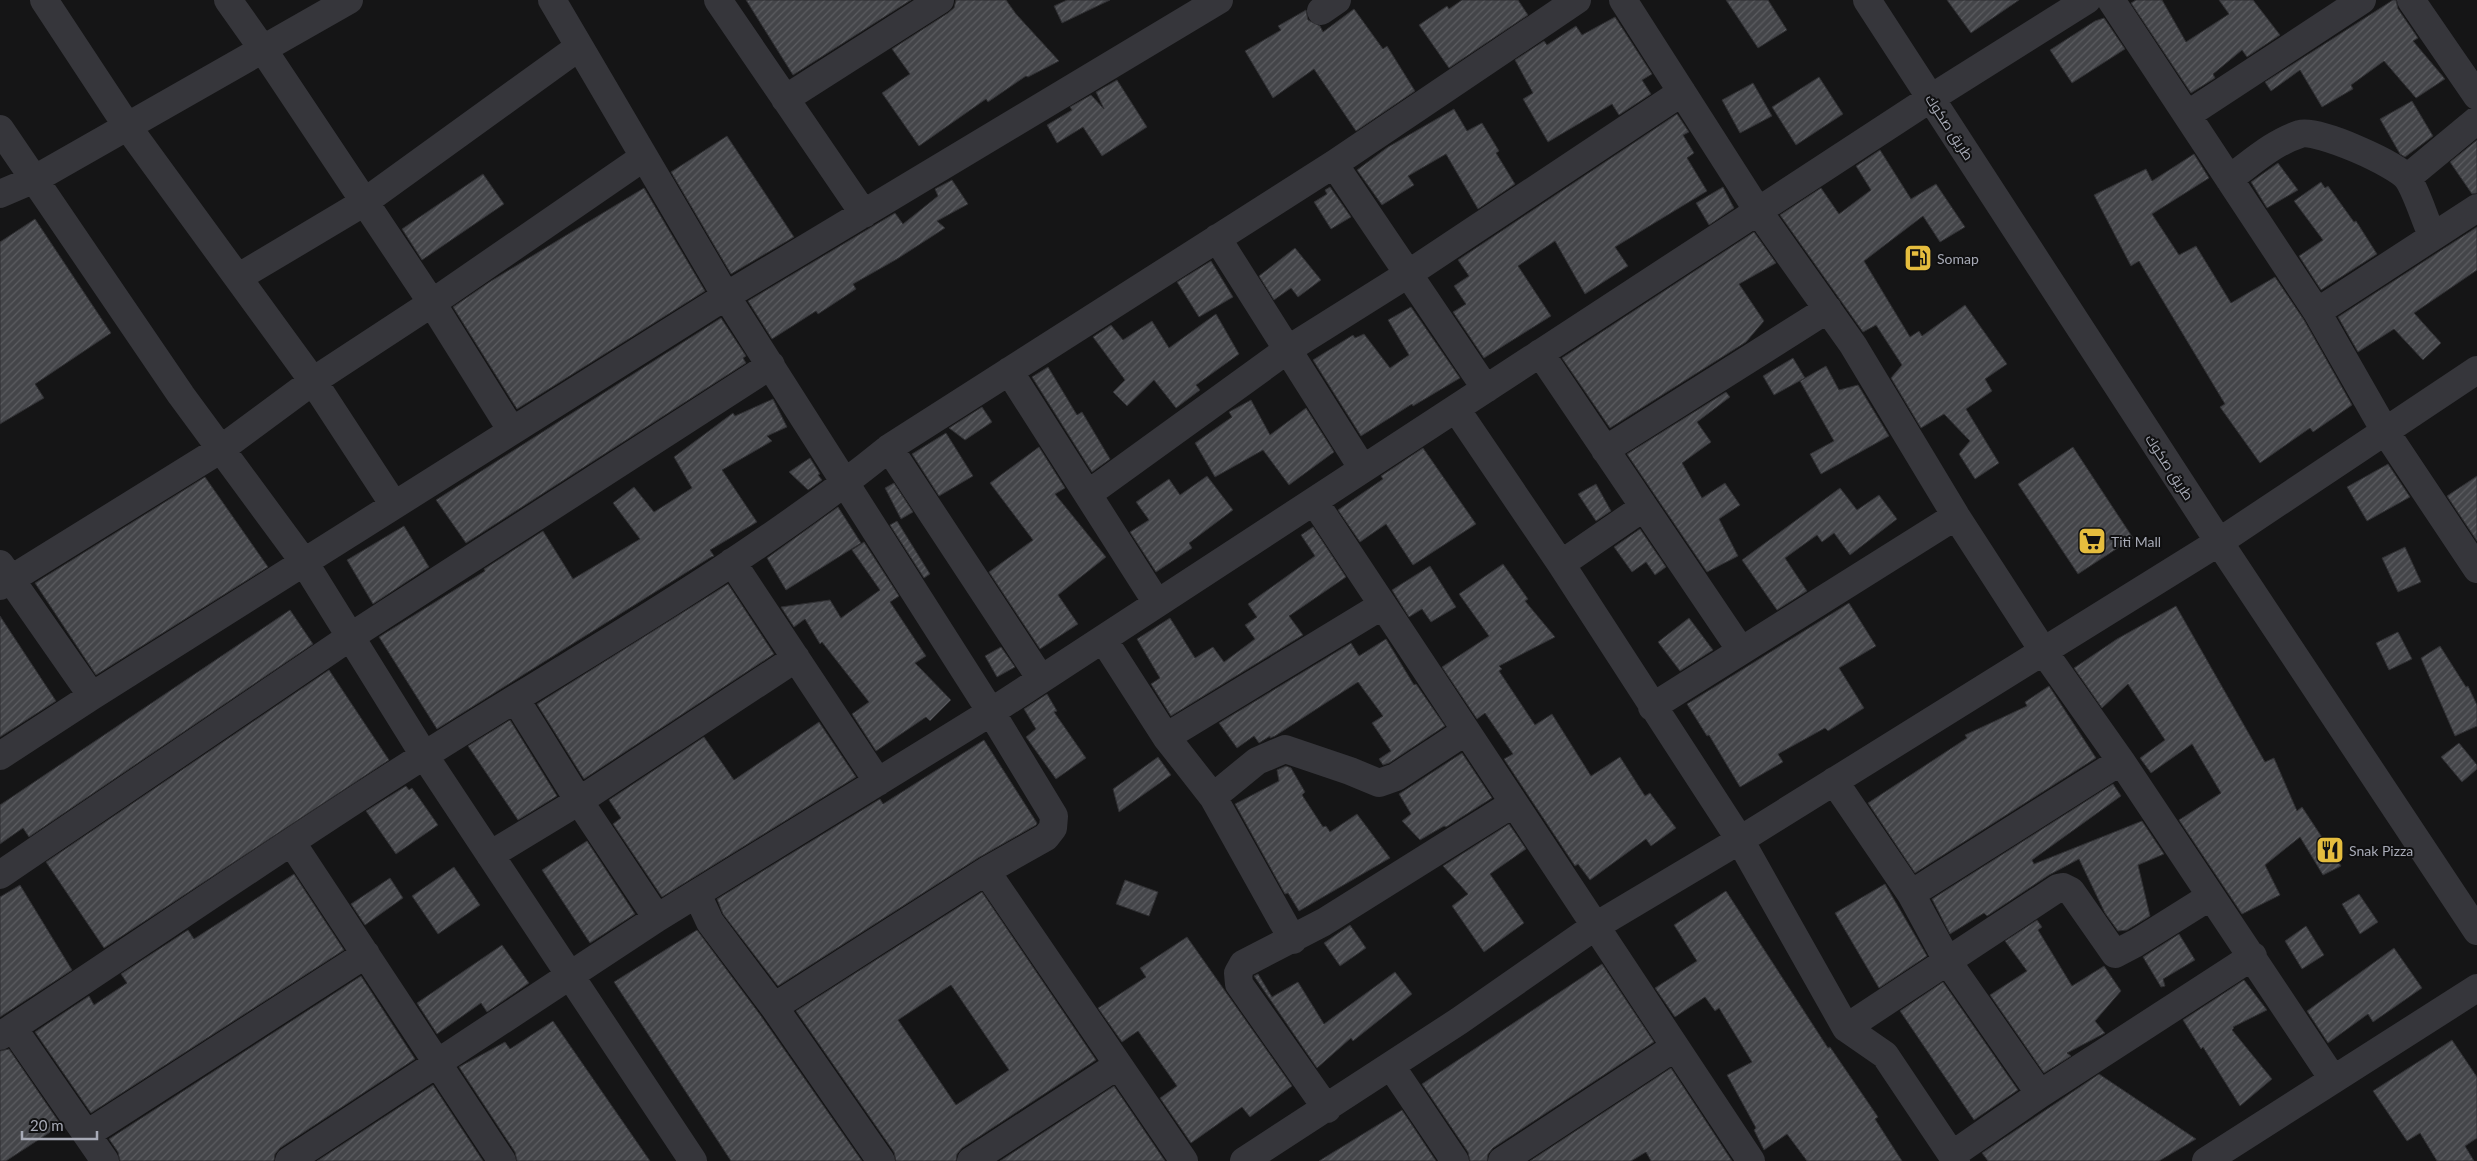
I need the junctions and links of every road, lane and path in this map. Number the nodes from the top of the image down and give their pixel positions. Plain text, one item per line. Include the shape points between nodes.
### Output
1 (44, 0) edge
2 (228, 0) edge
3 (349, 0) edge
4 (552, 0) edge
5 (718, 0) edge
6 (940, 0) edge
7 (1219, 0) edge
8 (1577, 0) edge
9 (1623, 0) edge
10 (1867, 0) edge
11 (2086, 0) edge
12 (2111, 0) edge
13 (2362, 0) edge
14 (2411, 0) edge
15 (1185, 9) edge
16 (579, 47) junction
17 (262, 48) junction
18 (1682, 92) junction
19 (2477, 96) edge
20 (1931, 98) junction
21 (785, 99) junction
22 (2187, 115) junction
23 (2477, 120) edge
24 (127, 126) junction
25 (0, 129) edge
26 (644, 157) junction
27 (1334, 164) junction
28 (2407, 178) junction
29 (35, 179) junction
30 (2229, 179) junction
31 (0, 194) edge
32 (363, 202) junction
33 (2477, 208) edge
34 (1758, 211) junction
35 (864, 214) junction
36 (2432, 236) junction
37 (1217, 238) junction
38 (1408, 274) junction
39 (239, 277) junction
40 (726, 296) junction
41 (432, 303) junction
42 (1828, 309) junction
43 (2317, 312) junction
44 (1287, 350) junction
45 (1540, 354) junction
46 (771, 366) junction
47 (2477, 370) edge
48 (1009, 371) junction
49 (313, 381) junction
50 (1486, 389) junction
51 (1456, 409) junction
52 (512, 431) junction
53 (2385, 431) junction
54 (889, 448) junction
55 (221, 449) junction
56 (1605, 450) junction
57 (1363, 469) junction
58 (845, 484) junction
59 (1088, 494) junction
60 (1314, 501) junction
61 (394, 505) junction
62 (1644, 507) junction
63 (1956, 516) junction
64 (2470, 540) edge
65 (2219, 542) junction
66 (304, 562) junction
67 (732, 562) junction
68 (1561, 564) junction
69 (2477, 569) edge
70 (4, 577) edge
71 (1157, 603) junction
72 (1383, 605) junction
73 (350, 637) junction
74 (1103, 639) junction
75 (1740, 649) junction
76 (2044, 652) junction
77 (796, 658) junction
78 (1041, 679) junction
79 (92, 696) junction
80 (516, 700) junction
81 (1652, 707) junction
82 (991, 712) junction
83 (1466, 731) junction
84 (1166, 737) junction
85 (0, 756) edge
86 (424, 756) junction
87 (2121, 761) junction
88 (1834, 781) junction
89 (878, 782) junction
90 (1213, 797) junction
91 (579, 801) junction
92 (1514, 804) junction
93 (1740, 840) junction
94 (292, 843) junction
95 (490, 855) junction
96 (986, 871) junction
97 (0, 875) edge
98 (697, 894) junction
99 (1911, 894) junction
100 (2211, 896) junction
101 (658, 918) junction
102 (1594, 926) junction
103 (2477, 931) edge
104 (1293, 940) junction
105 (366, 954) junction
106 (2253, 956) junction
107 (1948, 962) junction
108 (570, 976) junction
109 (2477, 988) edge
110 (774, 1007) junction
111 (1846, 1028) junction
112 (6, 1032) edge
113 (1675, 1047) junction
114 (438, 1063) junction
115 (1118, 1065) junction
116 (1391, 1066) junction
117 (2333, 1079) junction
118 (2040, 1094) junction
119 (1327, 1109) junction
120 (87, 1134) junction
121 (1272, 1154) edge
122 (1954, 1158) edge
123 (105, 1161) edge
124 (289, 1161) edge
125 (502, 1161) edge
126 (693, 1161) edge
127 (881, 1161) edge
128 (971, 1161) edge
129 (1184, 1161) edge
130 (1244, 1161) edge
131 (1455, 1161) edge
132 (1502, 1161) edge
133 (1751, 1161) edge
134 (2206, 1161) edge

1 - 24 street
2 - 17 street
3 - 17 street
4 - 16 street
5 - 21 street
6 - 21 street
7 - 15 street
8 - 27 street
9 - 18 street
10 - 20 street, طريق صكوك
11 - 20 street
12 - 22 street
13 - 22 street
14 - 19 street
15 - 35 street
16 - 26 street
16 - 32 street
17 - 24 street
17 - 32 street
18 - 34 street
18 - 38 street
20 - 34 street
20 - 65 street, طريق صكوك
21 - 35 street
22 - 30 street
23 - 28 street
24 - 29 street
24 - 39 street
25 - 29 street
26 - 40 street
26 - 41 street
27 - 37 street
27 - 38 street
28 - 30 street via 2388,164 2349,145 2302,133 2280,143
28 - 36 street
29 - 31 street
29 - 55 street
30 - 43 street
32 - 39 street
32 - 41 street
33 - 36 street
34 - 42 street
34 - 45 street
35 - 40 street
36 - 43 street
37 - 44 street
37 - 48 street
38 - 44 street
38 - 50 street
39 - 49 street
40 - 46 street
40 - 52 street
41 - 49 street
41 - 52 street
42 - 56 street
42 - 63 street
43 - 53 street
44 - 57 street
44 - 59 street
45 - 50 street
45 - 56 street
46 - 58 street
46 - 73 street
47 - 53 street
48 - 54 street
48 - 59 street
49 - 55 street
49 - 61 street
50 - 51 street
51 - 57 street
51 - 68 street
52 - 61 street
53 - 64 street
53 - 65 street
54 - 58 street
54 - 78 street
55 - 66 street
55 - 70 street
56 - 62 street
57 - 60 street
58 - 67 street
58 - 82 street
59 - 71 street
60 - 71 street
60 - 72 street
61 - 66 street
62 - 68 street
62 - 75 street
63 - 75 street
63 - 76 street
64 - 69 street
65 - 76 street
65 - 103 street, طريق صكوك
66 - 73 street
66 - 79 street
67 - 77 street
67 - 80 street
68 - 81 street
70 - 79 street
71 - 74 street
72 - 83 street
72 - 84 street
73 - 86 street
73 - 97 street
74 - 78 street
74 - 84 street
75 - 81 street
76 - 87 street
76 - 88 street
77 - 89 street
77 - 91 street
78 - 82 street
79 - 85 street
80 - 86 street
80 - 91 street
81 - 93 street
82 - 89 street
82 - 96 street via 1054,816 1053,828 1046,837
83 - 90 street via 1396,777 1379,784 1285,749 1257,761
83 - 92 street
84 - 90 street
86 - 94 street
86 - 95 street
87 - 99 street
87 - 100 street
88 - 93 street
88 - 99 street
89 - 98 street
90 - 104 street
91 - 95 street
91 - 101 street
92 - 102 street
92 - 104 street
93 - 102 street
93 - 111 street
94 - 105 street
94 - 112 street
95 - 108 street
96 - 110 street
96 - 115 street
98 - 101 street
98 - 110 street via 710,922
99 - 107 street
100 - 106 street
100 - 107 street via 2115,954 2071,891 2058,888
101 - 108 street
102 - 113 street
102 - 116 street
104 - 119 street via 1243,964 1238,973 1239,984
105 - 114 street
105 - 120 street
106 - 117 street
106 - 118 street
107 - 111 street
107 - 118 street
108 - 114 street
108 - 126 street
109 - 117 street
110 - 127 street
111 - 122 street via 1885,1055
112 - 120 street
113 - 132 street
113 - 133 street
114 - 124 street
114 - 125 street
115 - 128 street
115 - 129 street
116 - 119 street
116 - 131 street
117 - 134 street
118 - 122 street
119 - 121 street
120 - 123 street
121 - 130 street

